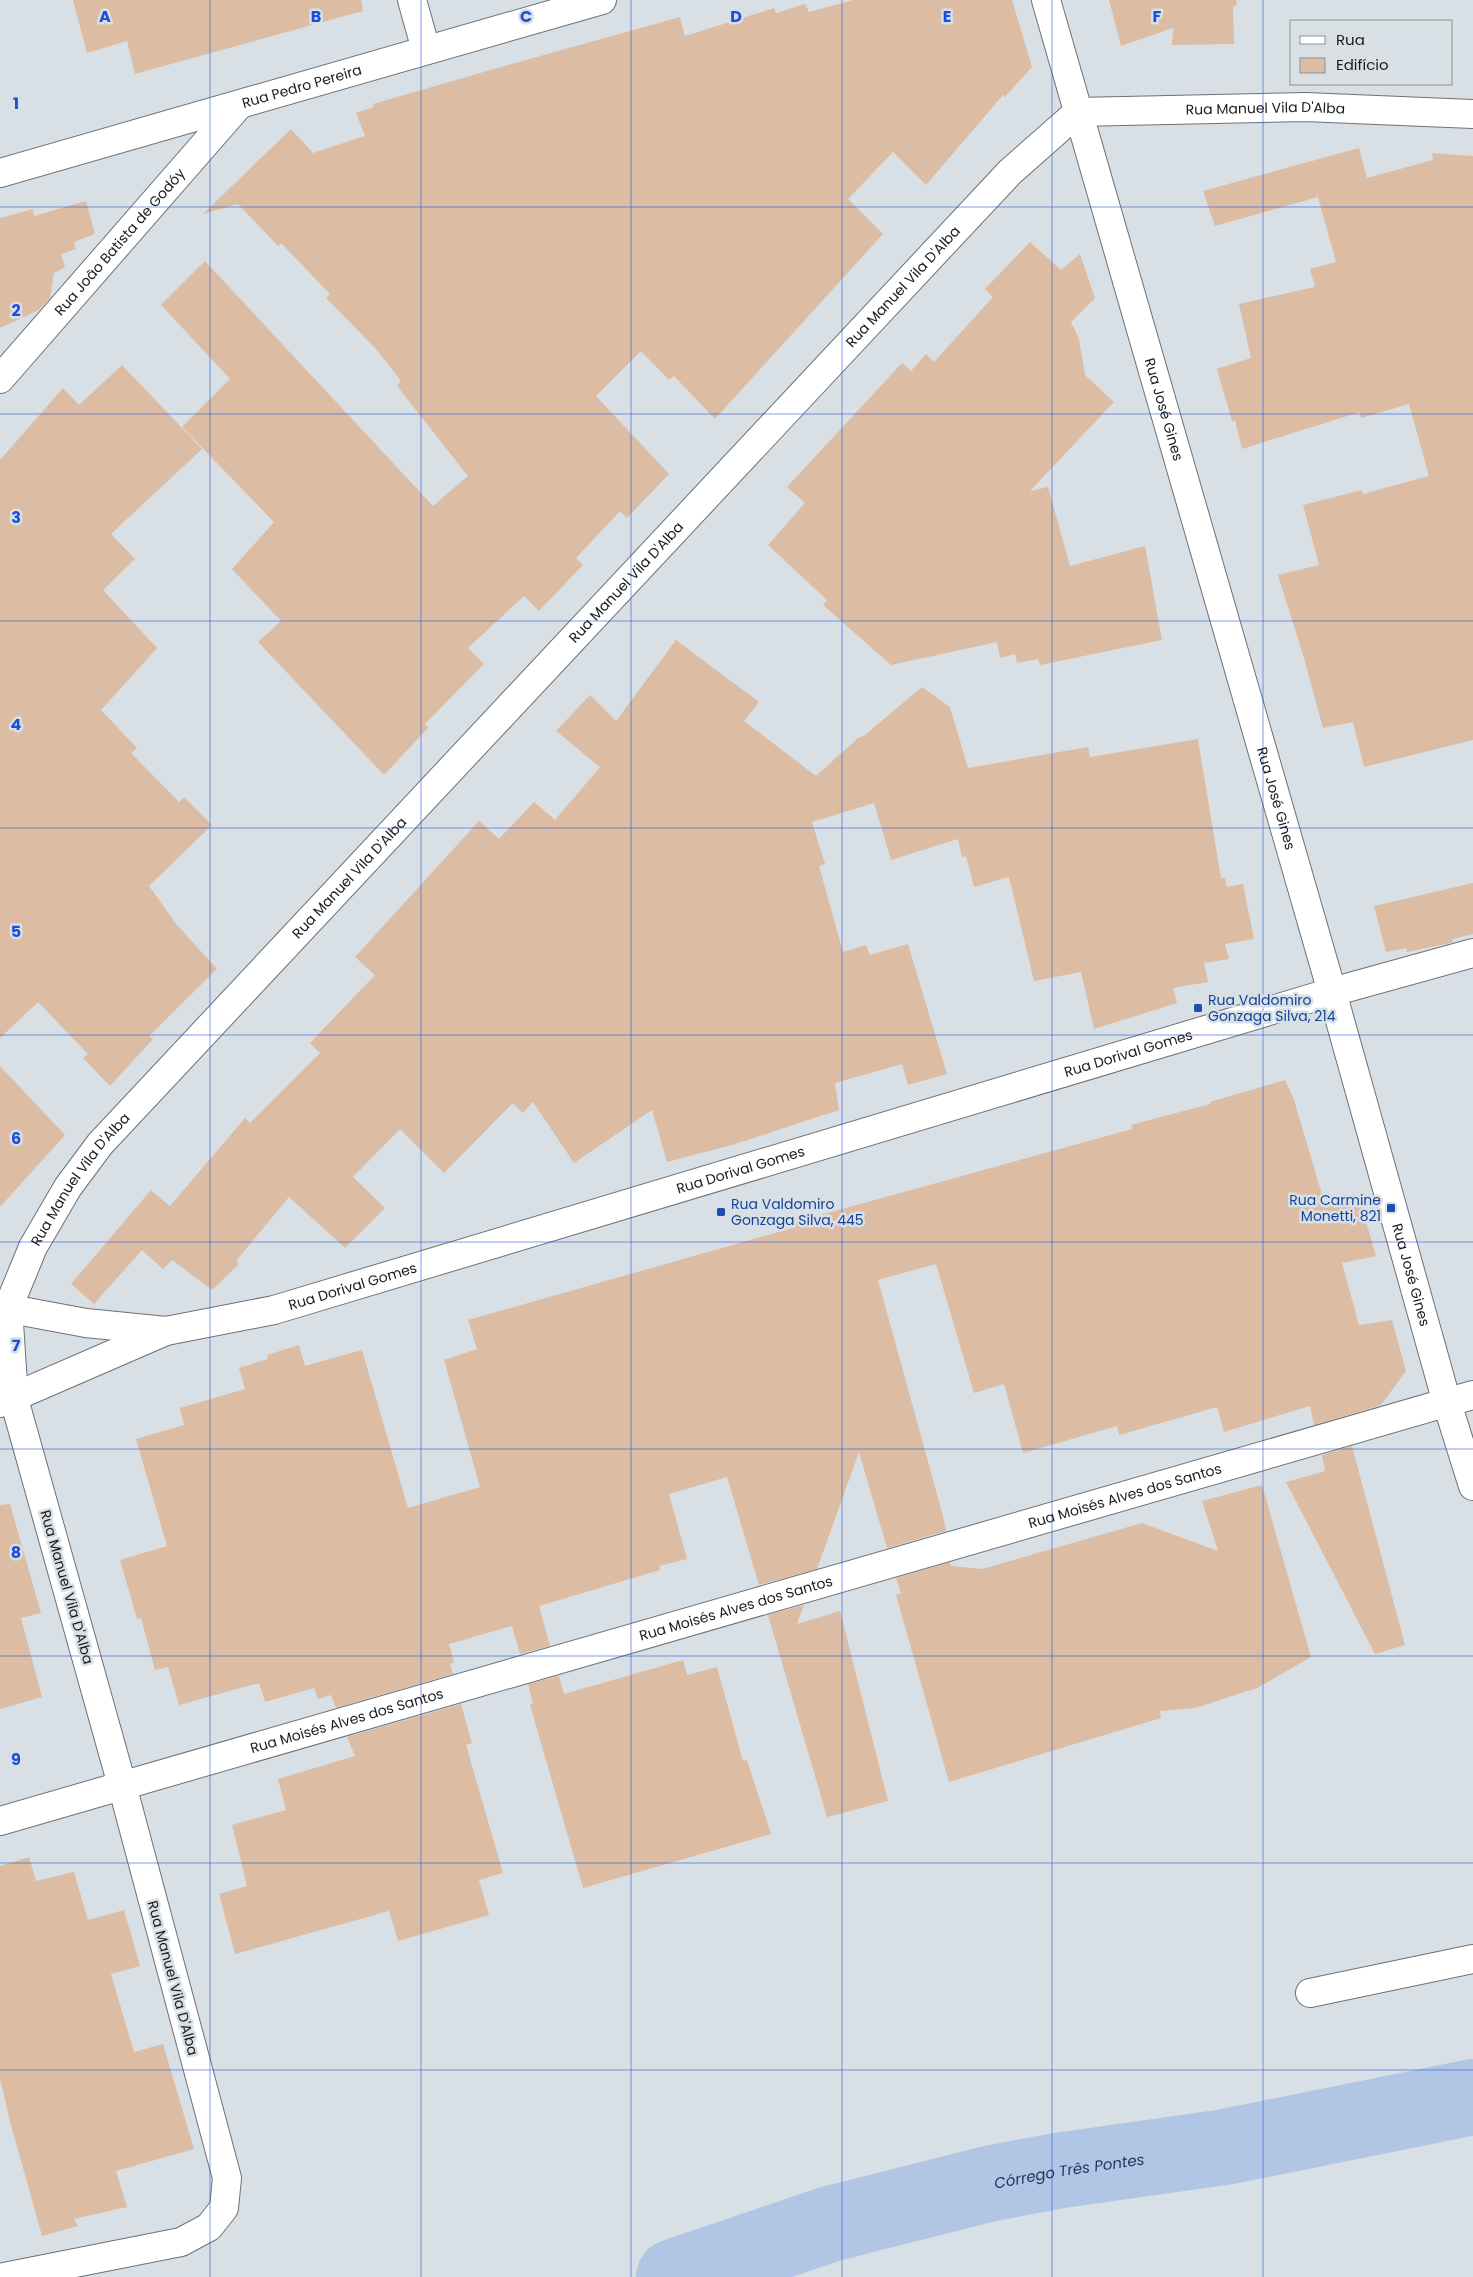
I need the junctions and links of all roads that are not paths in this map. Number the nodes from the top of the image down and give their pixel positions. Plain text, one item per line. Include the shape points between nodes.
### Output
1 (412, 0) edge
2 (602, 0) edge
3 (1046, 0) edge
4 (426, 50) junction
5 (239, 105) junction
6 (1078, 112) junction
7 (1473, 114) edge
8 (0, 173) edge
9 (0, 379) edge
10 (1473, 953) edge
11 (1332, 992) junction
12 (4, 1308) edge
13 (166, 1331) junction
14 (1473, 1395) edge
15 (7, 1401) edge
16 (1447, 1403) junction
17 (1473, 1486) edge
18 (122, 1785) junction
19 (0, 1821) edge
20 (1473, 1958) edge
21 (1310, 1993) dead end
22 (4, 2277) edge

1 - 4 street
2 - 4 street, Rua Pedro Pereira
3 - 6 street, Rua José Gines
4 - 5 street, Rua Pedro Pereira
5 - 8 street, Rua Pedro Pereira
5 - 9 street, Rua João Batista de Godóy
6 - 7 street, Rua Manuel Vila D'Alba via 1305,107
6 - 11 street, Rua José Gines
6 - 12 street, Rua Manuel Vila D'Alba via 1003,179 100,1144 68,1187 33,1247
10 - 11 street, Rua Dorival Gomes
11 - 13 street, Rua Dorival Gomes via 274,1310
11 - 16 street, Rua José Gines
12 - 13 street, Rua Dorival Gomes
12 - 15 street, Rua Manuel Vila D'Alba
13 - 15 street
14 - 16 street, Rua Moisés Alves dos Santos
15 - 18 street, Rua Manuel Vila D'Alba
16 - 17 street, Rua José Gines
16 - 18 street, Rua Moisés Alves dos Santos
18 - 19 street, Rua Moisés Alves dos Santos
18 - 22 street, Rua Manuel Vila D'Alba via 227,2178 224,2208 209,2227 181,2242
20 - 21 street

